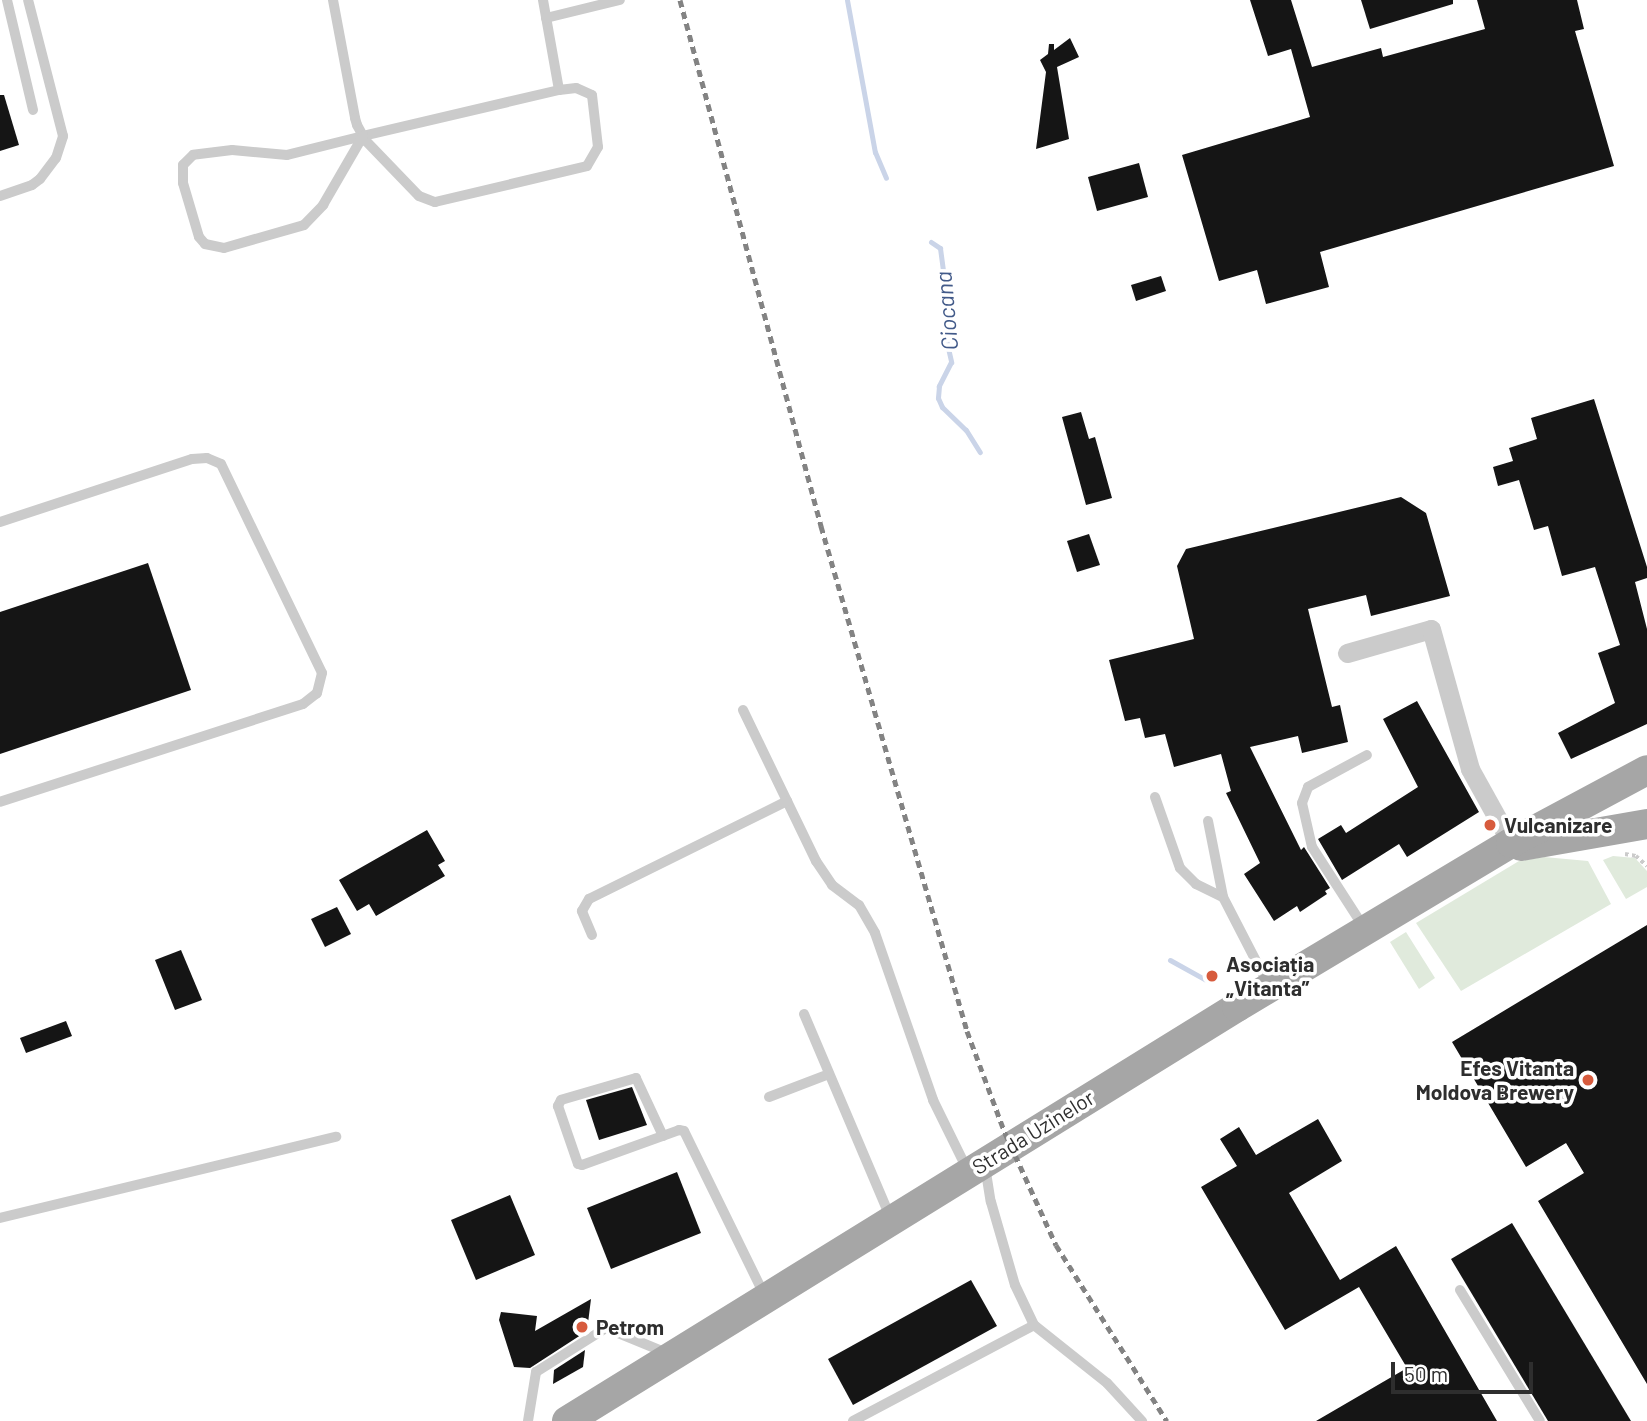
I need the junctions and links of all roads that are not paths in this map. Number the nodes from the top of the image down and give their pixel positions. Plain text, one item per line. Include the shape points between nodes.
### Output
1 (7, 0) edge
2 (28, 0) edge
3 (333, 0) edge
4 (543, 0) edge
5 (620, 0) edge
6 (546, 18) junction
7 (559, 90) junction
8 (33, 110) dead end
9 (363, 136) junction
10 (0, 196) edge
11 (0, 522) edge
12 (1348, 653) dead end
13 (743, 710) dead end
14 (1367, 755) dead end
15 (1645, 771) edge
16 (1155, 797) dead end
17 (787, 801) junction
18 (0, 802) edge
19 (1208, 821) dead end
20 (1647, 822) edge
21 (1581, 836) junction
22 (1507, 846) junction
23 (1647, 846) edge
24 (1223, 897) junction
25 (1366, 930) junction
26 (592, 935) dead end
27 (1270, 987) junction
28 (804, 1014) dead end
29 (829, 1074) junction
30 (769, 1097) dead end
31 (663, 1136) junction
32 (335, 1137) dead end
33 (976, 1167) junction
34 (0, 1218) edge
35 (891, 1219) junction
36 (1460, 1290) dead end
37 (765, 1297) junction
38 (1034, 1325) junction
39 (670, 1355) junction
40 (528, 1421) edge
41 (567, 1421) edge
42 (853, 1421) edge
43 (1142, 1421) edge
44 (1540, 1421) edge

1 - 8 lane
2 - 10 lane via 63,136 56,159 40,179
3 - 9 lane via 355,118
4 - 6 lane
5 - 6 lane
6 - 7 lane
7 - 9 lane
7 - 9 lane via 576,88 592,95 598,147 591,163 435,202 419,196
9 - 9 lane via 287,155 232,150 193,155 183,165 183,183 199,237 205,244 224,248 303,225 323,205
11 - 18 lane via 192,458 222,464 322,673 317,693 303,704
12 - 22 street via 1432,629 1470,769
13 - 17 lane
14 - 25 lane via 1314,783 1302,803 1312,847
15 - 20 main road via 1633,796
15 - 22 main road, Strada Uzinelor
16 - 24 lane via 1180,867 1196,884
17 - 26 lane via 589,899 582,911
17 - 33 lane via 825,876 859,905 875,933 933,1100
19 - 24 lane
20 - 21 main road, Strada Uzinelor
21 - 22 main road, Strada Uzinelor
21 - 23 main road
22 - 25 main road, Strada Uzinelor
24 - 27 lane
25 - 27 main road, Strada Uzinelor
27 - 33 main road, Strada Uzinelor
28 - 29 lane
29 - 30 lane
29 - 35 lane
31 - 31 lane via 636,1078 561,1100 558,1106 582,1166
31 - 37 lane via 684,1132
32 - 34 lane
33 - 35 main road, Strada Uzinelor
33 - 38 lane via 1015,1285
35 - 37 main road, Strada Uzinelor
36 - 44 lane
37 - 39 main road, Strada Uzinelor
38 - 42 lane
38 - 43 lane via 1107,1383
39 - 40 lane via 606,1328 536,1372
39 - 41 main road, Strada Uzinelor

